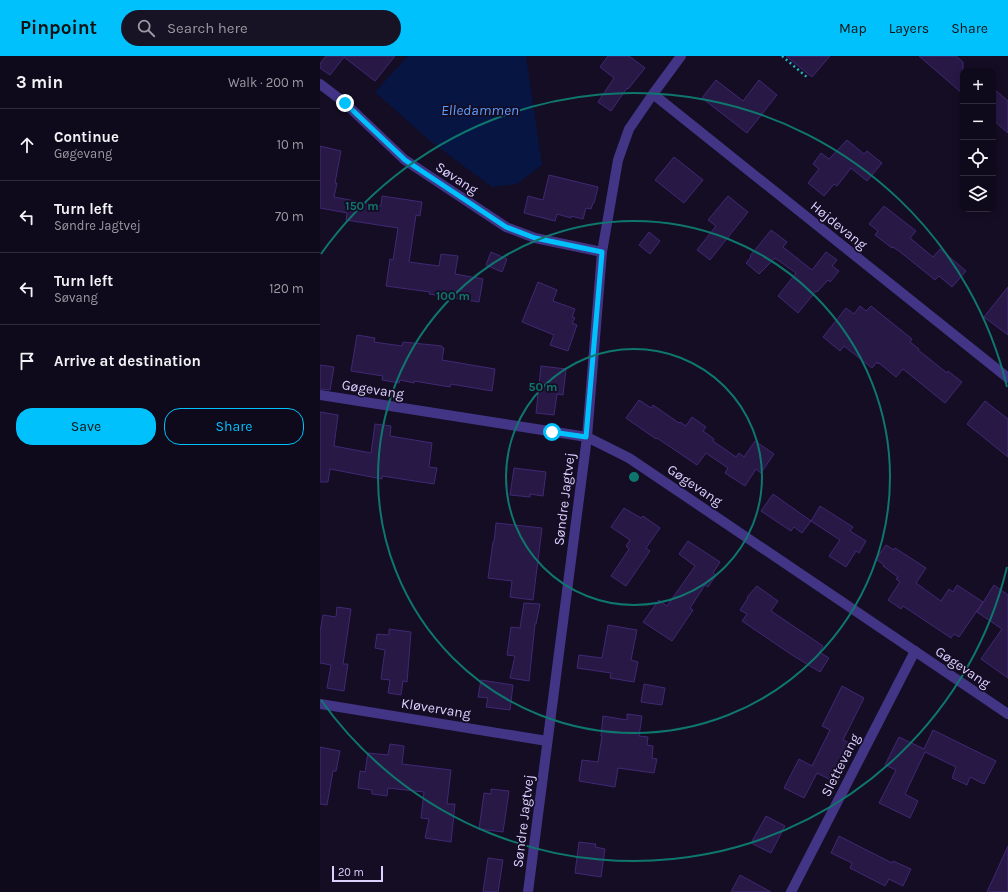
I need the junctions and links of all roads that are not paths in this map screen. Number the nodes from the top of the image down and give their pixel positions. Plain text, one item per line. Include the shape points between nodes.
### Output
1 (681, 56) edge
2 (320, 84) edge
3 (653, 94) junction
4 (602, 252) junction
5 (1008, 378) edge
6 (320, 395) edge
7 (586, 437) junction
8 (915, 651) junction
9 (320, 704) edge
10 (1008, 714) edge
11 (547, 741) junction
12 (528, 892) edge
13 (791, 892) edge

1 - 3 street, Søndre Jagtvej
2 - 4 street, Søvang via 345,103 405,160 506,227 535,238
3 - 4 street, Søndre Jagtvej via 630,129 618,160
3 - 5 street, Højdevang
4 - 7 street, Søndre Jagtvej
6 - 7 street, Gøgevang
7 - 8 street, Gøgevang via 629,458
7 - 11 street, Søndre Jagtvej
8 - 10 street, Gøgevang
8 - 13 street, Slettevang
9 - 11 street, Kløvervang
11 - 12 street, Søndre Jagtvej

